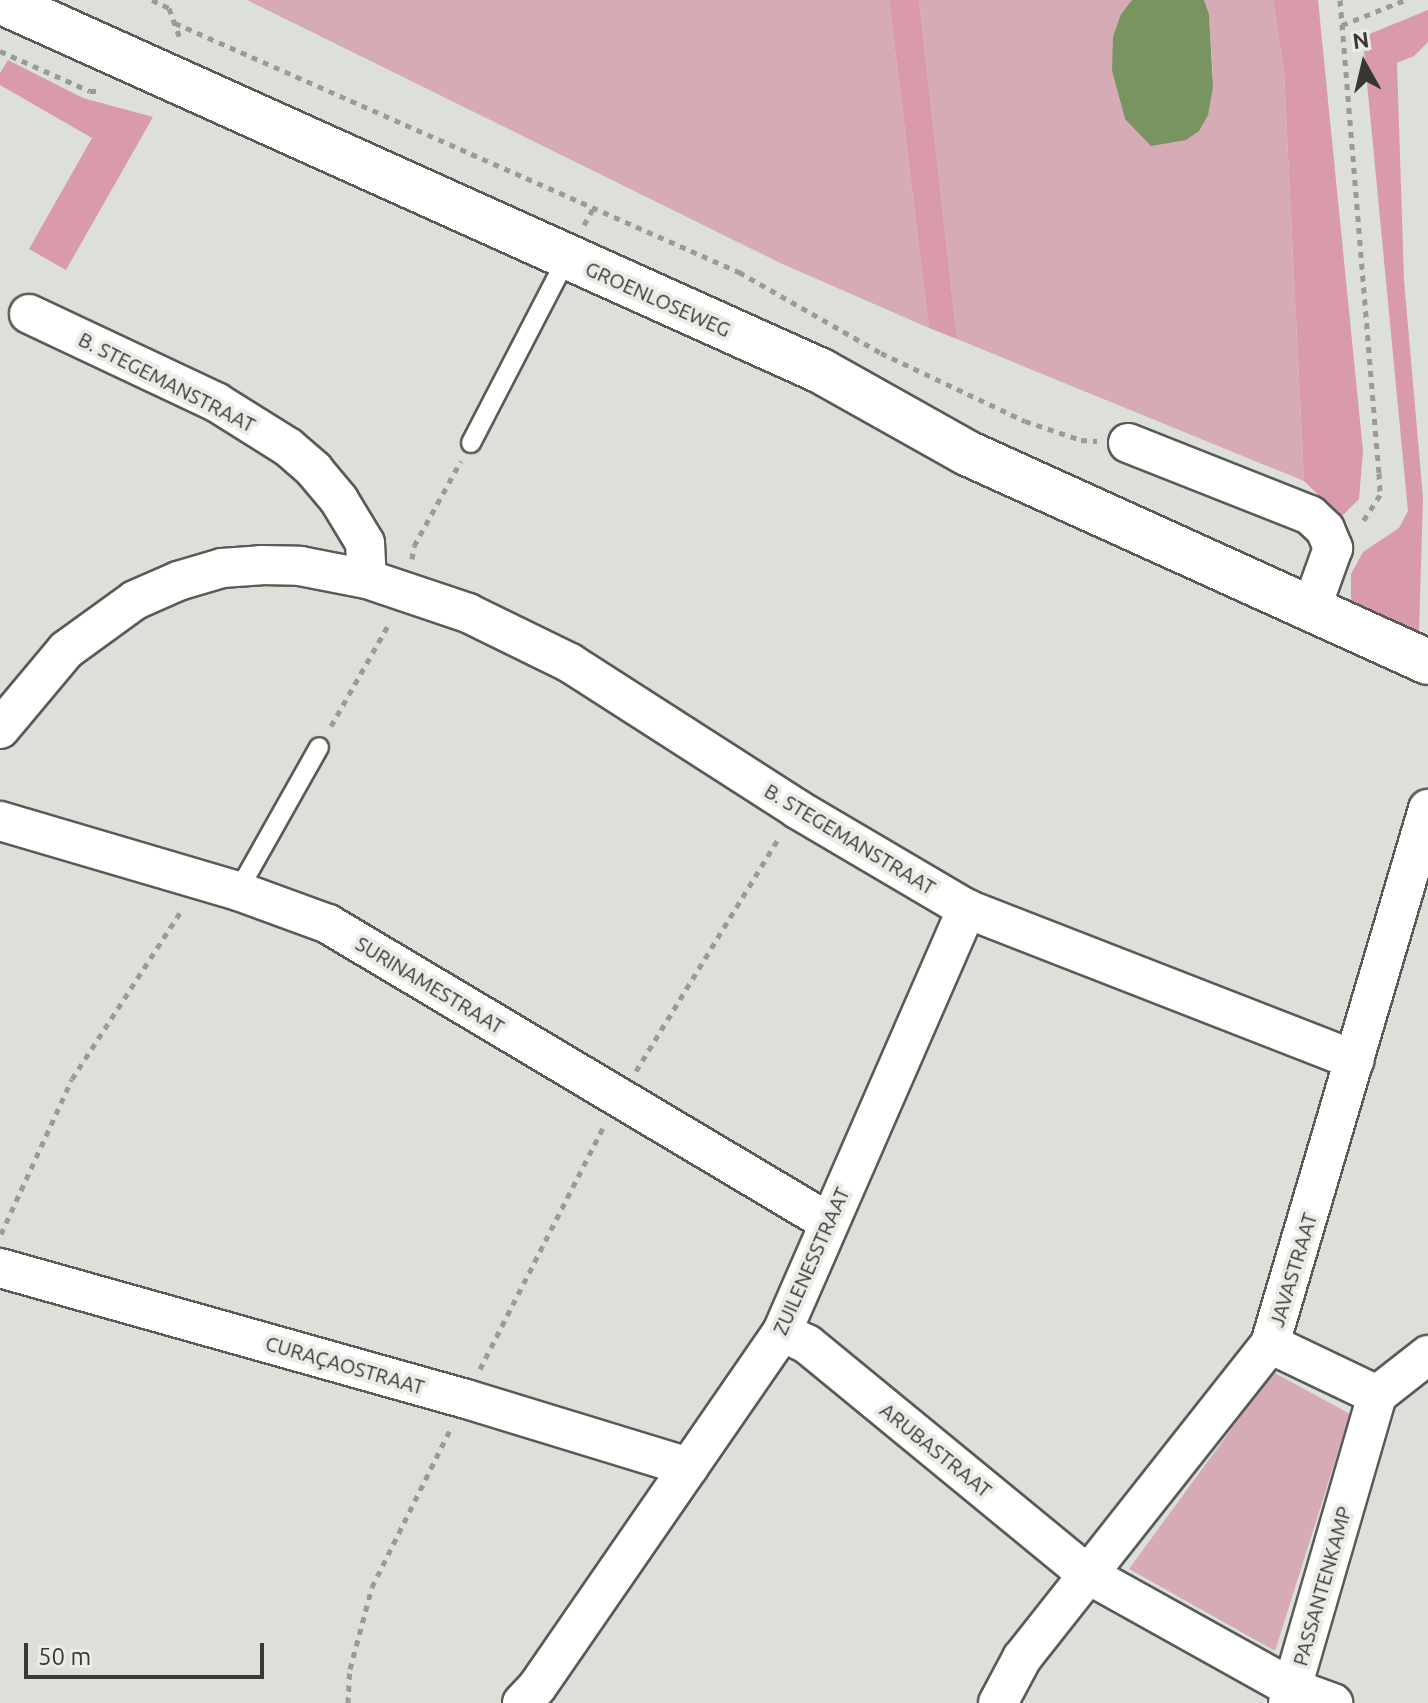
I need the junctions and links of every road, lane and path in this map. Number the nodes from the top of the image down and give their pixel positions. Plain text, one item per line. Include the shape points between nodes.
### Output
1 (1340, 0) edge
2 (1405, 0) edge
3 (0, 1) edge
4 (175, 23) dead end
5 (1342, 25) junction
6 (567, 258) junction
7 (29, 314) dead end
8 (471, 443) dead end
9 (1128, 443) joint
10 (1333, 548) junction
11 (367, 579) junction
12 (1311, 609) junction
13 (1428, 662) edge
14 (0, 729) edge
15 (319, 747) dead end
16 (797, 809) junction
17 (1428, 809) edge
18 (0, 821) edge
19 (200, 879) junction
20 (238, 891) junction
21 (967, 909) junction
22 (1355, 1060) junction
23 (618, 1100) junction
24 (828, 1222) junction
25 (0, 1236) edge
26 (0, 1268) edge
27 (782, 1332) junction
28 (1270, 1344) junction
29 (1428, 1355) edge
30 (1377, 1395) junction
31 (466, 1399) junction
32 (689, 1467) junction
33 (1087, 1574) junction
34 (1290, 1696) edge
35 (348, 1703) edge
36 (522, 1703) edge
37 (998, 1703) edge
38 (1333, 1703) edge

1 - 5 path
2 - 5 path
3 - 6 main road, GROENLOSEWEG
4 - 9 path via 739,272 881,353 1025,421 1081,440
5 - 10 path via 1380,495 1366,519
6 - 8 lane
6 - 12 main road, GROENLOSEWEG via 821,371 967,453
7 - 11 street, B. STEGEMANSTRAAT via 216,402 288,447 339,500 365,543
9 - 10 street via 1310,515 1325,529
10 - 12 street
11 - 14 street, B. STEGEMANSTRAAT via 300,566 261,565 222,568 178,581 135,600 66,650
11 - 16 street, B. STEGEMANSTRAAT via 468,613 570,663
12 - 13 main road, GROENLOSEWEG
15 - 20 lane
16 - 21 street, B. STEGEMANSTRAAT
16 - 23 path
17 - 22 street, JAVASTRAAT
18 - 19 street, SURINAMESTRAAT
19 - 20 street, SURINAMESTRAAT
19 - 25 path via 72,1079
20 - 23 street, SURINAMESTRAAT via 328,924
21 - 22 street, B. STEGEMANSTRAAT
21 - 24 street, ZUILENESSTRAAT
22 - 28 street, JAVASTRAAT
23 - 24 street, SURINAMESTRAAT
23 - 31 path
24 - 27 street, ZUILENESSTRAAT
26 - 31 street, CURAÇAOSTRAAT
27 - 32 street, ZUILENESSTRAAT
27 - 33 street, ARUBASTRAAT via 807,1344
28 - 30 street
28 - 33 street, JAVASTRAAT
29 - 30 street
30 - 34 street, PASSANTENKAMP
31 - 32 street, CURAÇAOSTRAAT
31 - 35 path via 372,1587 350,1669
32 - 36 street, ZUILENESSTRAAT
33 - 34 street, PASSANTENKAMP
33 - 37 street, JAVASTRAAT via 1022,1658
34 - 38 street

